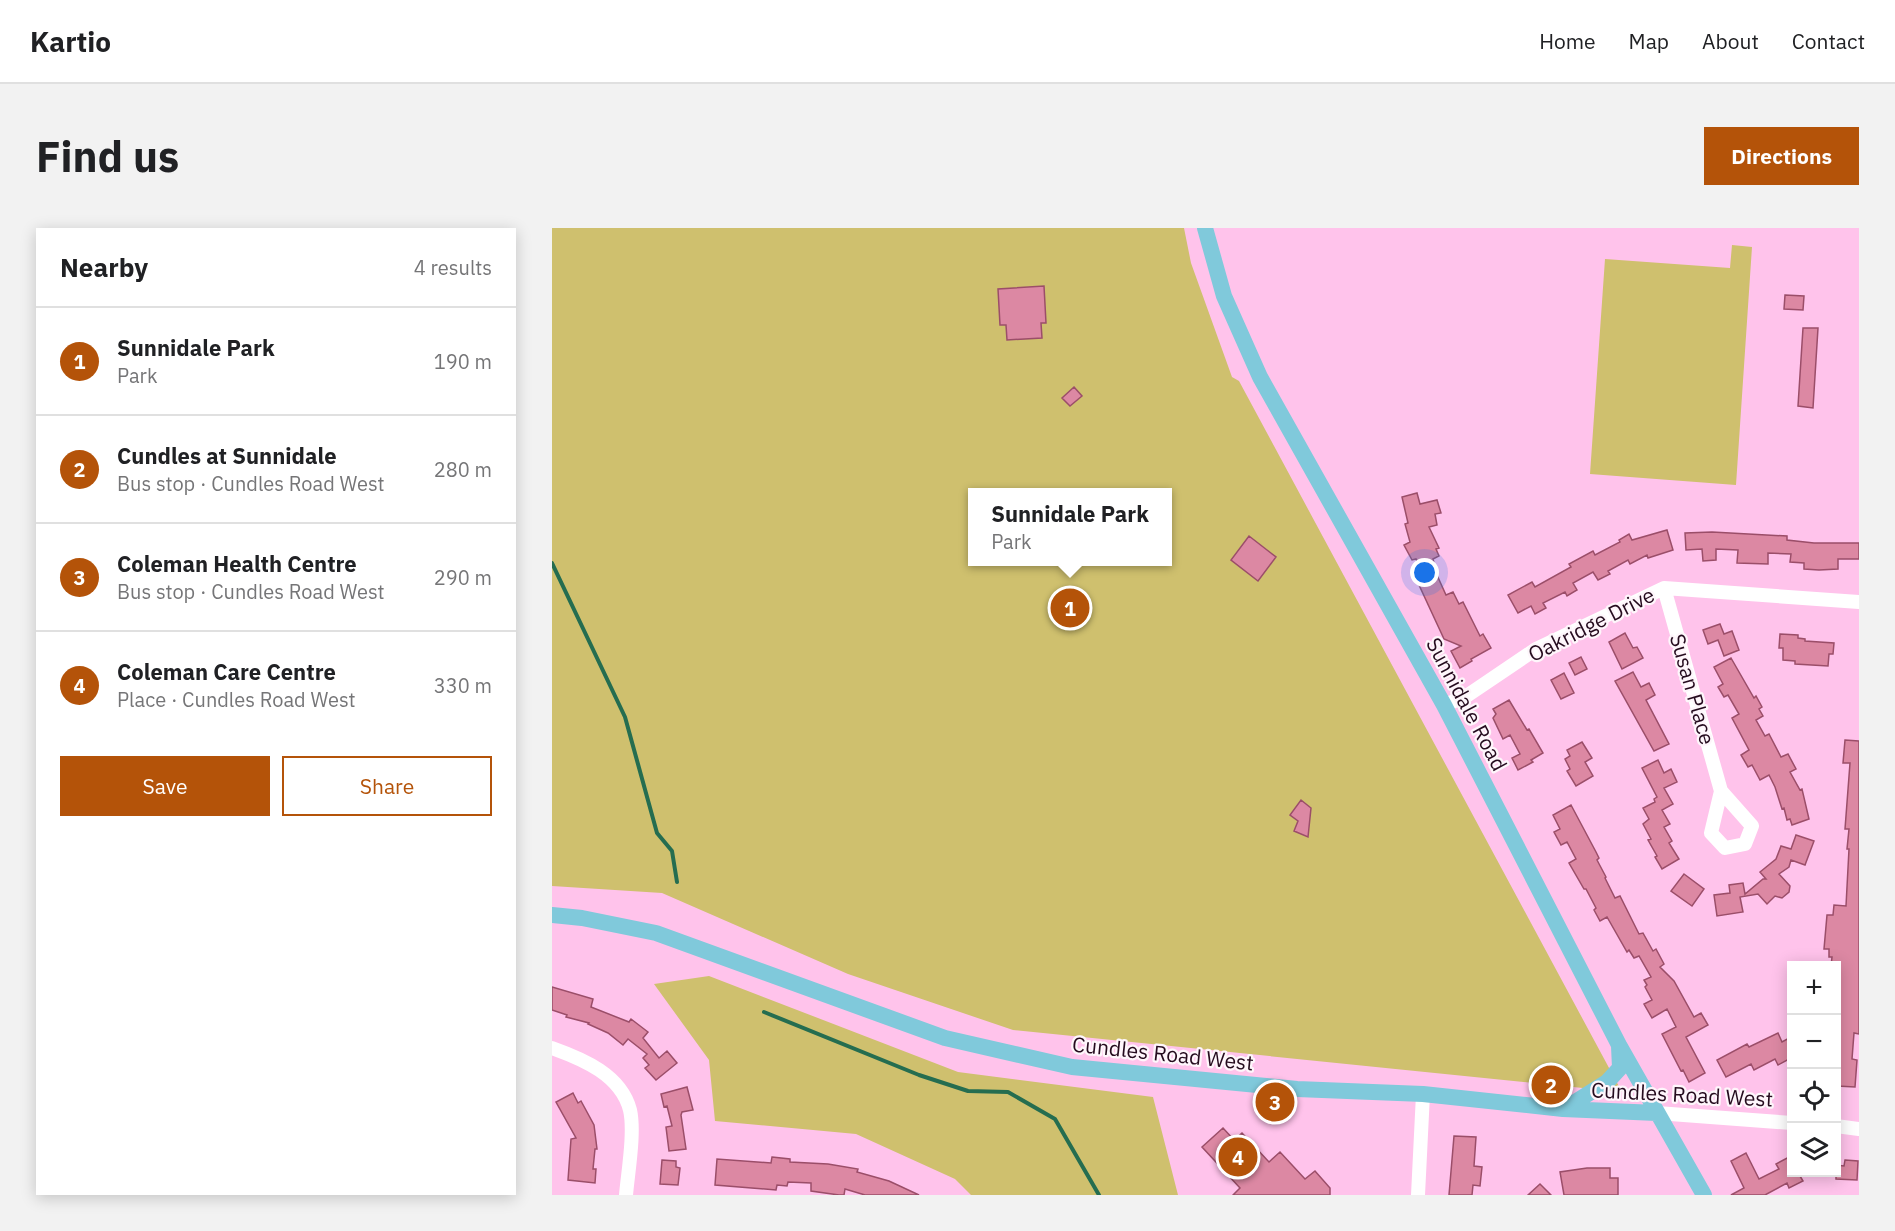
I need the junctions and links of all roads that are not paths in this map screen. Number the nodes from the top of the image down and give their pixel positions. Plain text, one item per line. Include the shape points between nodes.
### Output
1 (1205, 228) edge
2 (1664, 588) junction
3 (1859, 602) edge
4 (1444, 705) junction
5 (1721, 791) dead end
6 (552, 915) edge
7 (1619, 1046) junction
8 (552, 1048) edge
9 (1423, 1094) junction
10 (1563, 1109) junction
11 (1657, 1113) junction
12 (1787, 1123) edge
13 (1841, 1127) edge
14 (1859, 1129) edge
15 (626, 1195) edge
16 (1418, 1195) edge
17 (1704, 1195) edge

1 - 4 main road, Sunnidale Road via 1224,296 1260,377
2 - 3 street, Oakridge Drive
2 - 4 street, Oakridge Drive via 1536,650 1465,697
2 - 5 street, Susan Place
4 - 7 main road, Sunnidale Road
6 - 9 main road, Cundles Road West via 656,933 945,1038 1072,1067 1297,1089
7 - 10 main road via 1620,1068 1607,1082
7 - 11 main road, Sunnidale Road
8 - 15 street via 609,1077 626,1099 631,1126
9 - 10 main road, Cundles Road West
9 - 16 street
10 - 11 main road, Cundles Road West
11 - 12 street, Cundles Road West
11 - 17 main road, Sunnidale Road
13 - 14 street

